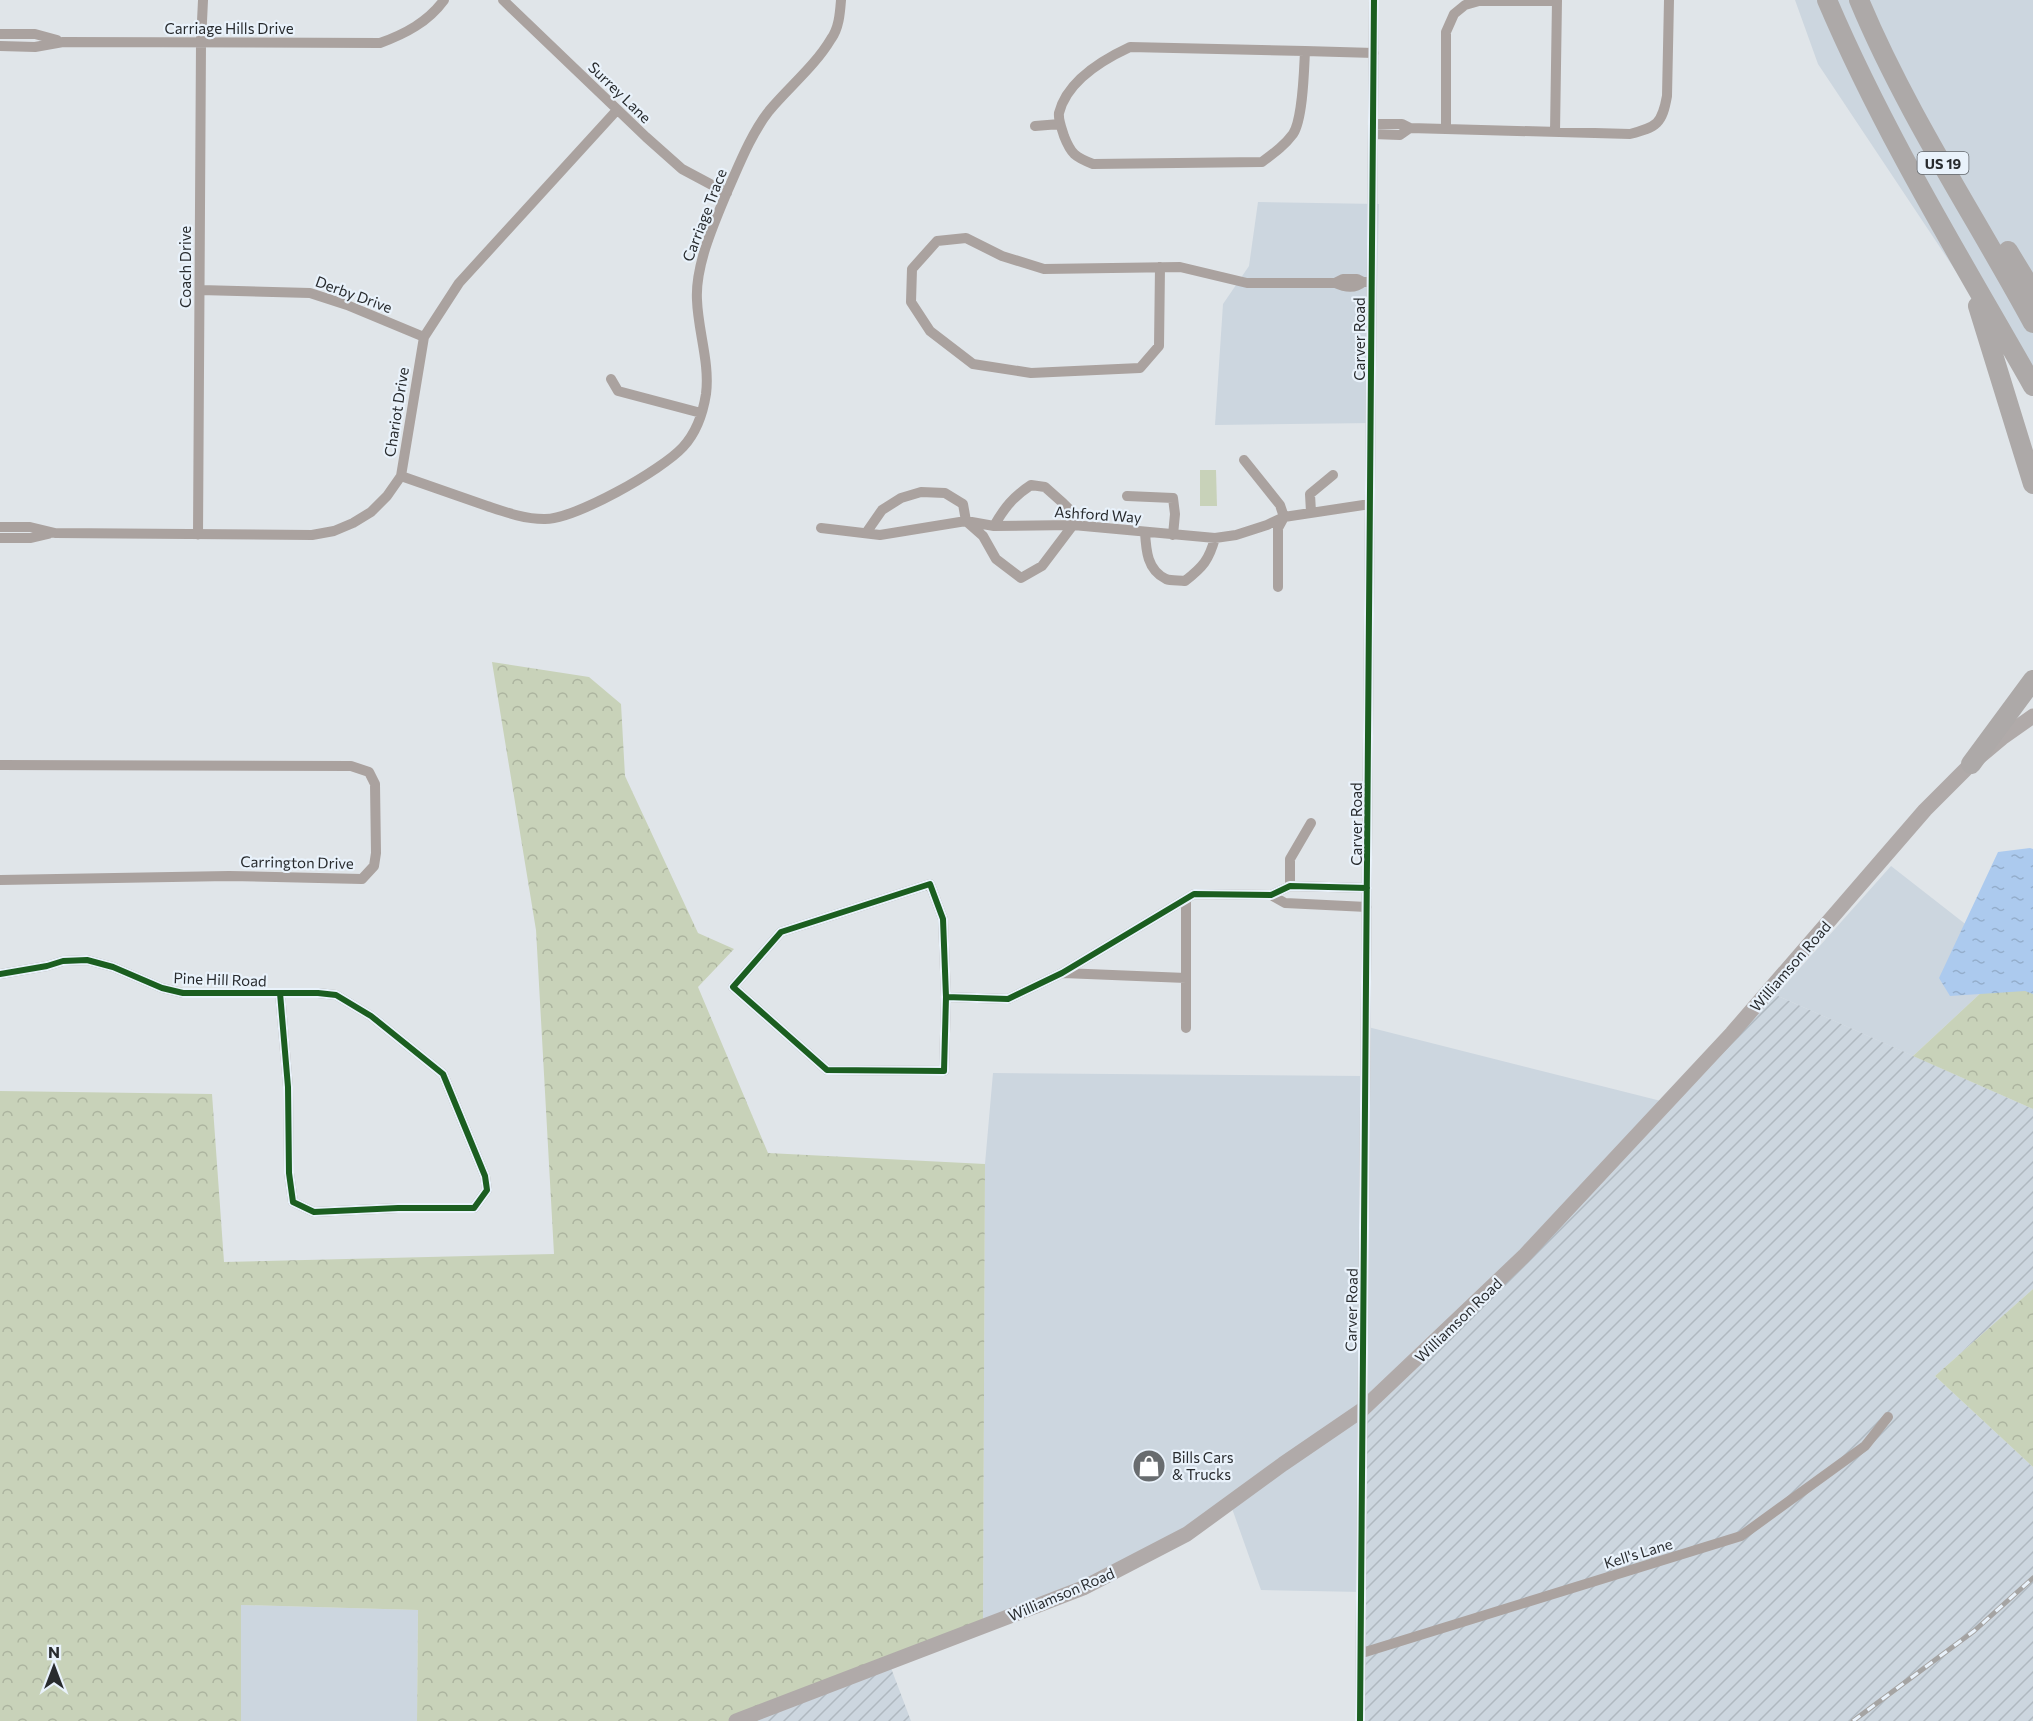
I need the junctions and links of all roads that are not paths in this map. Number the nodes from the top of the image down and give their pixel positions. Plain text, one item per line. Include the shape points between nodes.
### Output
1 (203, 0) edge
2 (444, 0) edge
3 (502, 0) edge
4 (841, 0) edge
5 (1374, 0) edge
6 (1669, 0) edge
7 (1827, 0) edge
8 (1858, 0) edge
9 (1557, 1) edge
10 (0, 34) edge
11 (63, 42) junction
12 (201, 43) junction
13 (0, 46) edge
14 (1305, 51) junction
15 (1374, 53) junction
16 (1907, 99) junction
17 (617, 110) junction
18 (1060, 124) junction
19 (1035, 126) dead end
20 (1373, 129) junction
21 (1446, 129) junction
22 (1555, 132) junction
23 (727, 193) junction
24 (1962, 261) junction
25 (1160, 267) junction
26 (1367, 282) junction
27 (200, 290) junction
28 (2033, 292) edge
29 (2033, 323) edge
30 (424, 337) junction
31 (611, 379) dead end
32 (2033, 386) edge
33 (701, 413) junction
34 (1244, 460) dead end
35 (1333, 475) dead end
36 (401, 476) junction
37 (2033, 484) edge
38 (1127, 496) dead end
39 (1370, 504) junction
40 (1311, 512) junction
41 (1284, 517) junction
42 (966, 521) junction
43 (1073, 525) junction
44 (994, 526) junction
45 (0, 527) edge
46 (821, 528) dead end
47 (1145, 532) junction
48 (55, 533) junction
49 (866, 533) junction
50 (198, 535) junction
51 (1173, 536) junction
52 (0, 538) edge
53 (1215, 538) junction
54 (1278, 587) dead end
55 (2033, 680) edge
56 (2033, 716) edge
57 (1971, 764) junction
58 (0, 765) edge
59 (1311, 823) dead end
60 (0, 880) edge
61 (1290, 886) junction
62 (1367, 888) junction
63 (1271, 895) junction
64 (1186, 899) junction
65 (1367, 907) junction
66 (1062, 973) junction
67 (0, 974) edge
68 (1186, 978) junction
69 (280, 993) junction
70 (945, 998) junction
71 (1186, 1028) dead end
72 (1362, 1410) junction
73 (1888, 1417) dead end
74 (1362, 1653) junction
75 (736, 1721) edge
76 (1360, 1721) edge

1 - 12 street, Coach Drive
2 - 12 street, Carriage Hills Drive via 407,33 380,43
3 - 17 street, Surrey Lane
4 - 23 street, Carriage Trace via 832,38 768,112
5 - 15 street, Carver Road
6 - 22 street via 1667,96 1659,121 1651,129 1630,134
7 - 24 highway, US 19 via 1865,84
8 - 16 highway, US 19
9 - 21 street via 1479,1 1454,14 1446,32
9 - 22 street
10 - 11 street via 35,34
11 - 12 street, Carriage Hills Drive
11 - 13 street, Carriage Hills Drive
12 - 27 street, Coach Drive
14 - 15 street
14 - 18 street via 1130,47 1086,73 1070,92 1059,114
14 - 18 street via 1303,93 1295,131 1262,162 1093,164 1069,150
15 - 20 street, Carver Road
16 - 28 highway via 1966,180
16 - 29 highway, US 19
17 - 23 street, Surrey Lane via 682,169
17 - 30 street, Chariot Drive via 459,283
18 - 19 street
20 - 21 street via 1400,135 1410,128
20 - 26 street, Carver Road
21 - 22 street
23 - 33 street, Carriage Trace via 698,274 696,297 707,380
24 - 32 highway, US 19
24 - 37 highway
25 - 25 street via 1044,269 1002,256 966,238 937,241 912,269 911,302 930,331 973,364 1031,373 1140,368 1159,346
25 - 26 street via 1180,267 1247,283 1335,283 1343,279
26 - 39 street, Carver Road
27 - 30 street, Derby Drive via 310,293
27 - 50 street, Coach Drive
30 - 36 street, Chariot Drive
31 - 33 street via 618,391
33 - 36 street, Carriage Trace via 696,431 668,461 568,515 545,520 516,516
34 - 41 street via 1280,505
35 - 40 street via 1310,494
36 - 50 street, Chariot Drive via 371,512 334,531 312,535
38 - 51 street via 1173,498
39 - 40 street, Ashford Way
39 - 62 street, Carver Road
40 - 41 street, Ashford Way
41 - 53 street, Ashford Way via 1236,535
41 - 54 street via 1278,528
42 - 43 street via 983,536 996,559 1021,578 1042,566
42 - 44 street, Ashford Way
42 - 49 street, Ashford Way via 880,536
42 - 49 street via 963,504 945,493 921,492 882,510
43 - 44 street, Ashford Way
43 - 44 street via 1072,512 1063,503 1045,487 1031,484 1005,506
43 - 47 street, Ashford Way
45 - 48 street, Chariot Drive via 30,527
46 - 49 street, Ashford Way
47 - 51 street, Ashford Way
47 - 53 street via 1151,567 1166,579 1185,581 1210,556
48 - 50 street, Chariot Drive
48 - 52 street
51 - 53 street, Ashford Way
55 - 57 highway
56 - 57 main road, Williamson Road
57 - 72 main road, Williamson Road via 1925,810 1732,1033 1524,1256
58 - 60 street, Carrington Drive via 351,766 369,772 375,784 376,841 374,866 362,879 229,876
59 - 61 street via 1290,859
61 - 62 street
61 - 63 street
62 - 65 street, Carver Road
63 - 64 street via 1194,894
63 - 65 street via 1285,903
64 - 66 street
64 - 68 street
65 - 72 street, Carver Road
66 - 68 street
66 - 70 street via 1008,999
67 - 69 street, Pine Hill Road via 87,960 183,993
68 - 71 street
69 - 69 street, Pine Hill Road via 293,1202 314,1212 474,1208 487,1190 485,1176 444,1074 371,1016 336,995
70 - 70 street via 944,1071 827,1070 733,987 781,932 930,884 943,919
72 - 74 street, Carver Road
72 - 75 main road, Williamson Road via 1187,1534 1083,1588
73 - 74 street, Kell's Lane via 1865,1446 1741,1536
74 - 76 street, Carver Road

